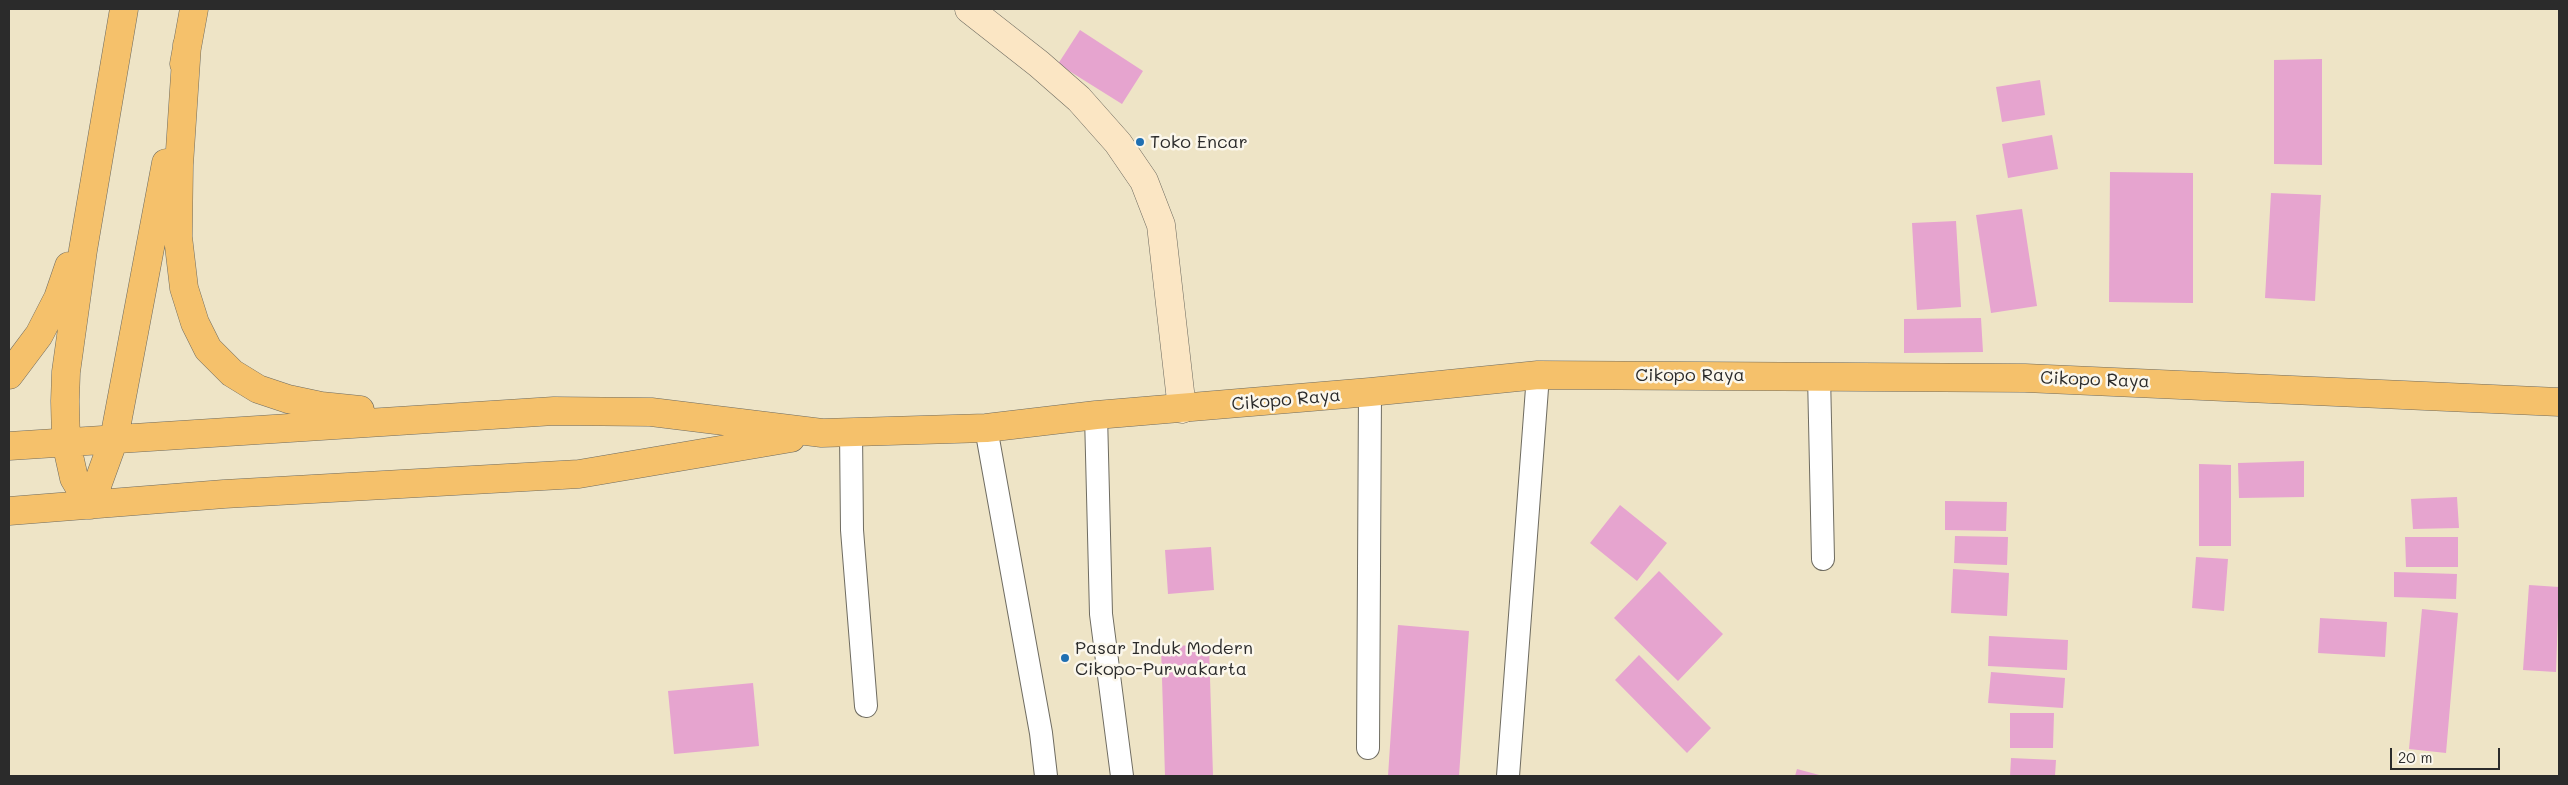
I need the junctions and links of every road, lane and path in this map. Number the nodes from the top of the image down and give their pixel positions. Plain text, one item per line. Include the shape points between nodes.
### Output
1 (124, 9) edge
2 (194, 9) edge
3 (969, 9) edge
4 (187, 45) junction
5 (95, 184) junction
6 (9, 375) edge
7 (1538, 375) junction
8 (1819, 375) junction
9 (1370, 392) junction
10 (2559, 402) edge
11 (1182, 409) junction
12 (1096, 415) junction
13 (446, 418) junction
14 (986, 428) junction
15 (852, 432) junction
16 (822, 433) junction
17 (114, 439) junction
18 (66, 442) junction
19 (9, 446) edge
20 (90, 506) junction
21 (9, 511) edge
22 (1823, 559) dead end
23 (866, 706) dead end
24 (1368, 748) dead end
25 (1046, 776) edge
26 (1122, 776) edge
27 (1508, 776) edge

1 - 5 highway
2 - 4 highway
3 - 11 street via 1079,99 1118,143 1144,181 1161,225
4 - 13 highway via 178,236 184,288 195,323 208,349 232,374 288,399 321,406
4 - 17 highway
5 - 6 highway via 58,298 39,335
5 - 18 highway via 66,372
7 - 8 highway, Cikopo Raya
7 - 9 highway, Cikopo Raya
7 - 27 lane
8 - 10 highway, Cikopo Raya via 2026,378
8 - 22 lane
9 - 11 highway, Cikopo Raya
9 - 24 lane
11 - 12 highway, Cikopo Raya
12 - 14 highway, Cikopo Raya
12 - 26 lane via 1102,614
13 - 16 highway via 554,411 651,412
13 - 17 highway
14 - 15 highway, Cikopo Raya
14 - 25 lane
15 - 16 highway, Cikopo Raya
15 - 23 lane via 852,530
16 - 20 highway via 578,474 321,487
17 - 18 highway
17 - 20 highway
18 - 19 highway
18 - 20 highway via 74,478
20 - 21 highway

